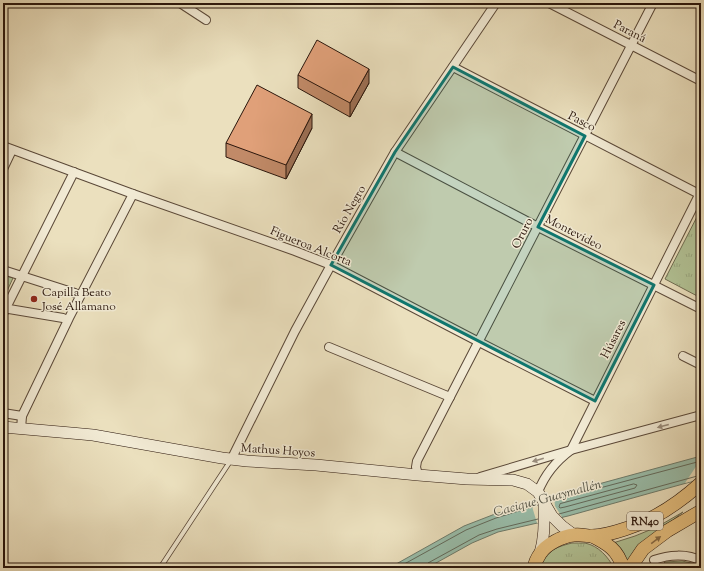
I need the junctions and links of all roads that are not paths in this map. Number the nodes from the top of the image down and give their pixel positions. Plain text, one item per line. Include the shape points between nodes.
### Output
1 (181, 3) edge
2 (496, 3) edge
3 (549, 3) edge
4 (653, 3) edge
5 (206, 20) dead end
6 (632, 46) junction
7 (453, 67) junction
8 (701, 81) edge
9 (585, 136) junction
10 (3, 146) edge
11 (12, 150) junction
12 (395, 152) junction
13 (3, 169) edge
14 (74, 172) junction
15 (133, 194) junction
16 (700, 194) edge
17 (538, 227) junction
18 (331, 265) junction
19 (3, 270) edge
20 (22, 276) junction
21 (654, 285) junction
22 (75, 293) dead end
23 (701, 309) edge
24 (4, 311) edge
25 (64, 318) dead end
26 (479, 342) junction
27 (329, 347) dead end
28 (683, 356) dead end
29 (701, 365) edge
30 (450, 397) junction
31 (595, 401) junction
32 (3, 413) edge
33 (22, 416) junction
34 (701, 416) edge
35 (3, 427) edge
36 (21, 429) junction
37 (571, 450) junction
38 (231, 460) junction
39 (418, 475) junction
40 (471, 479) junction
41 (696, 488) edge
42 (542, 498) junction
43 (701, 511) edge
44 (549, 520) junction
45 (574, 535) junction
46 (592, 536) junction
47 (540, 553) junction
48 (654, 560) dead end
49 (701, 561) edge
50 (534, 567) edge
51 (160, 568) edge
52 (623, 568) edge
53 (630, 568) edge

1 - 5 street
2 - 7 street, Río Negro
3 - 6 street, Paraná
4 - 6 street, Oruro
6 - 8 street, Paraná
6 - 9 street, Oruro
7 - 9 street, Pasco
7 - 12 street, Río Negro
9 - 16 street, Pasco
9 - 17 street, Oruro
10 - 11 street, Figueroa Alcorta
11 - 13 street
11 - 14 street, Figueroa Alcorta
12 - 17 street, Montevideo
12 - 18 street, Río Negro
14 - 15 street, Figueroa Alcorta
14 - 20 street
15 - 18 street, Figueroa Alcorta
15 - 33 street
16 - 21 street, Húsares
17 - 21 street, Montevideo
17 - 26 street, Oruro
18 - 26 street, Figueroa Alcorta
18 - 38 street, Río Negro
19 - 20 street
20 - 22 street
20 - 24 street
21 - 23 street, Montevideo
21 - 31 street, Húsares
24 - 25 street
26 - 30 street, Oruro
26 - 31 street, Figueroa Alcorta
27 - 30 street
28 - 29 street
30 - 39 street, Oruro via 417,461
31 - 37 street, Húsares
32 - 33 street
33 - 36 street
34 -> 37 street
35 - 36 main road, Mathus Hoyos
36 - 38 main road, Mathus Hoyos via 93,435
37 -> 40 street
37 - 42 street, Húsares via 550,469 541,484
38 - 39 main road, Mathus Hoyos
38 - 51 lane
39 - 40 main road, Mathus Hoyos
40 - 42 main road, Mathus Hoyos via 513,480 526,484
41 - 46 highway, RN40 via 671,507 643,522 609,534
42 - 44 main road, Mathus Hoyos
53 -> 43 highway, RN40 via 643,549
44 - 45 main road, Mathus Hoyos
44 - 47 main road
45 - 46 highway, RN40
45 - 47 highway, RN40 via 561,538
46 - 52 highway via 607,544 616,553
47 - 50 highway, RN40
48 - 49 street via 678,555

